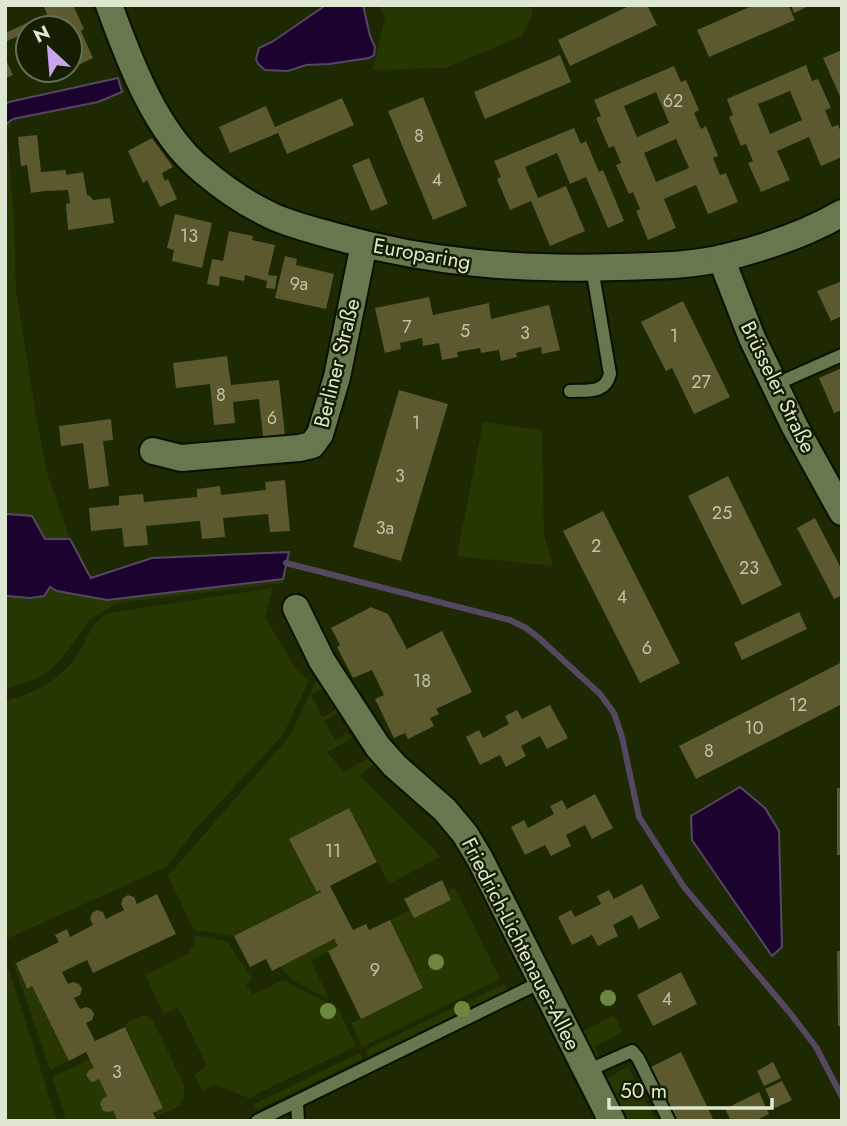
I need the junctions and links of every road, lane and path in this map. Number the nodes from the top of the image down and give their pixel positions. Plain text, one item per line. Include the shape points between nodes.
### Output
1 (109, 5) edge
2 (842, 213) edge
3 (364, 244) junction
4 (721, 258) junction
5 (592, 268) junction
6 (842, 355) edge
7 (774, 385) junction
8 (570, 391) dead end
9 (153, 451) dead end
10 (842, 512) edge
11 (296, 608) dead end
12 (541, 982) junction
13 (587, 1071) junction
14 (297, 1102) junction
15 (257, 1121) edge
16 (298, 1121) edge
17 (612, 1121) edge
18 (670, 1121) edge

1 - 3 street, Europaring via 159,118 200,169 270,215
2 - 4 street, Europaring via 807,231
3 - 5 street, Europaring via 476,264
3 - 9 street, Berliner Straße via 337,377 312,445 181,458
4 - 5 street, Europaring via 676,265
4 - 7 street, Brüsseler Straße
5 - 8 lane via 610,374 608,383 600,388
6 - 7 lane
7 - 10 street, Brüsseler Straße
11 - 12 street, Friedrich-Lichtenauer-Allee via 322,660 379,747 465,834
12 - 13 street, Friedrich-Lichtenauer-Allee
12 - 14 lane
13 - 17 street, Friedrich-Lichtenauer-Allee
13 - 18 lane via 632,1051
14 - 15 lane
14 - 16 lane

